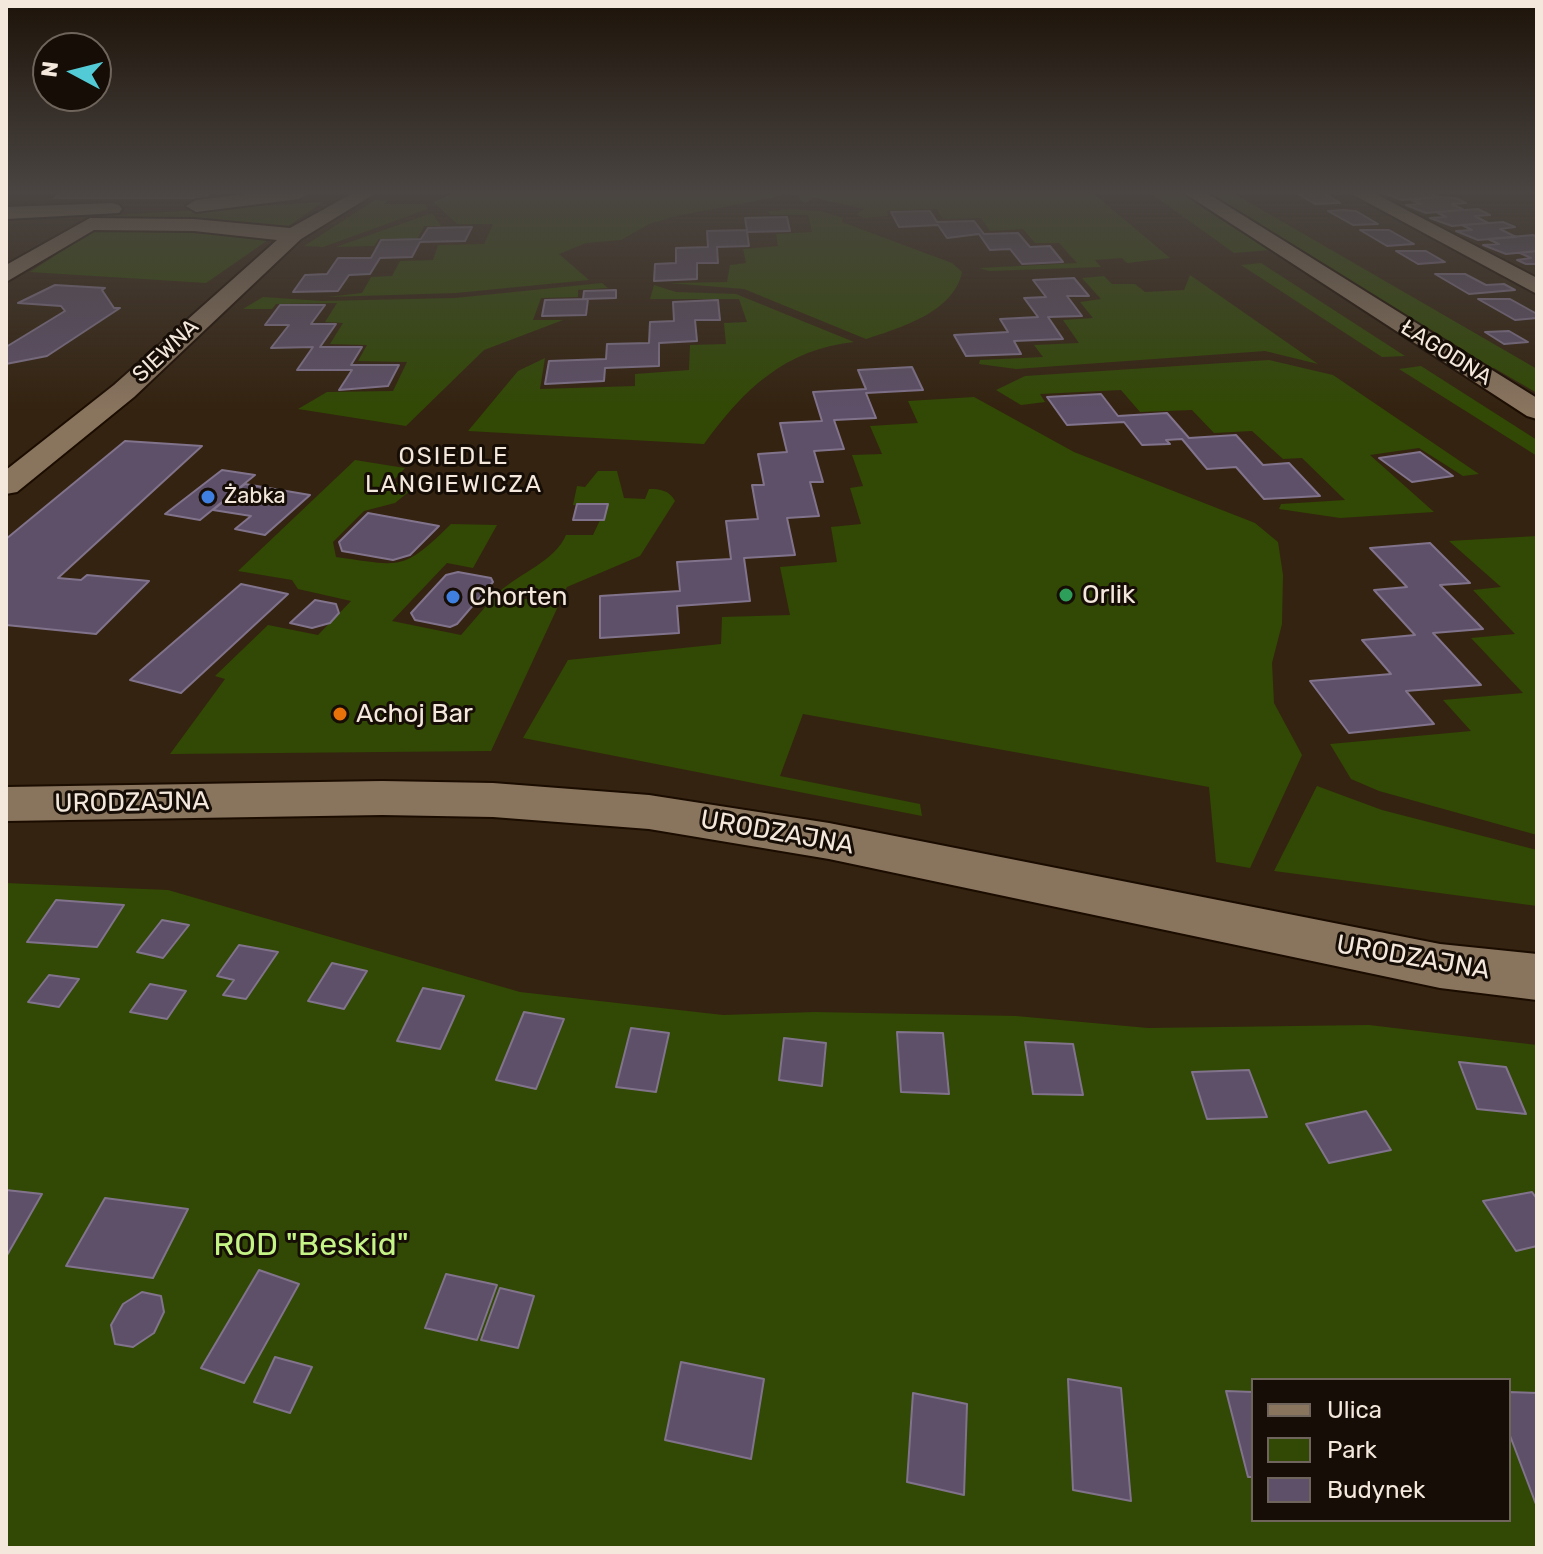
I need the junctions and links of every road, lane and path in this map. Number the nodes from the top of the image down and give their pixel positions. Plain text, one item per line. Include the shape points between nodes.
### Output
1 (261, 266) edge
2 (1309, 266) edge
3 (1497, 266) edge
4 (1537, 287) edge
5 (1537, 410) edge
6 (6, 485) edge
7 (6, 804) edge
8 (1537, 977) edge

1 - 6 street, SIEWNA via 124,391
2 - 5 street, ŁAGODNA
3 - 4 street
7 - 8 street, URODZAJNA via 382,798 649,812 829,841 1440,966

